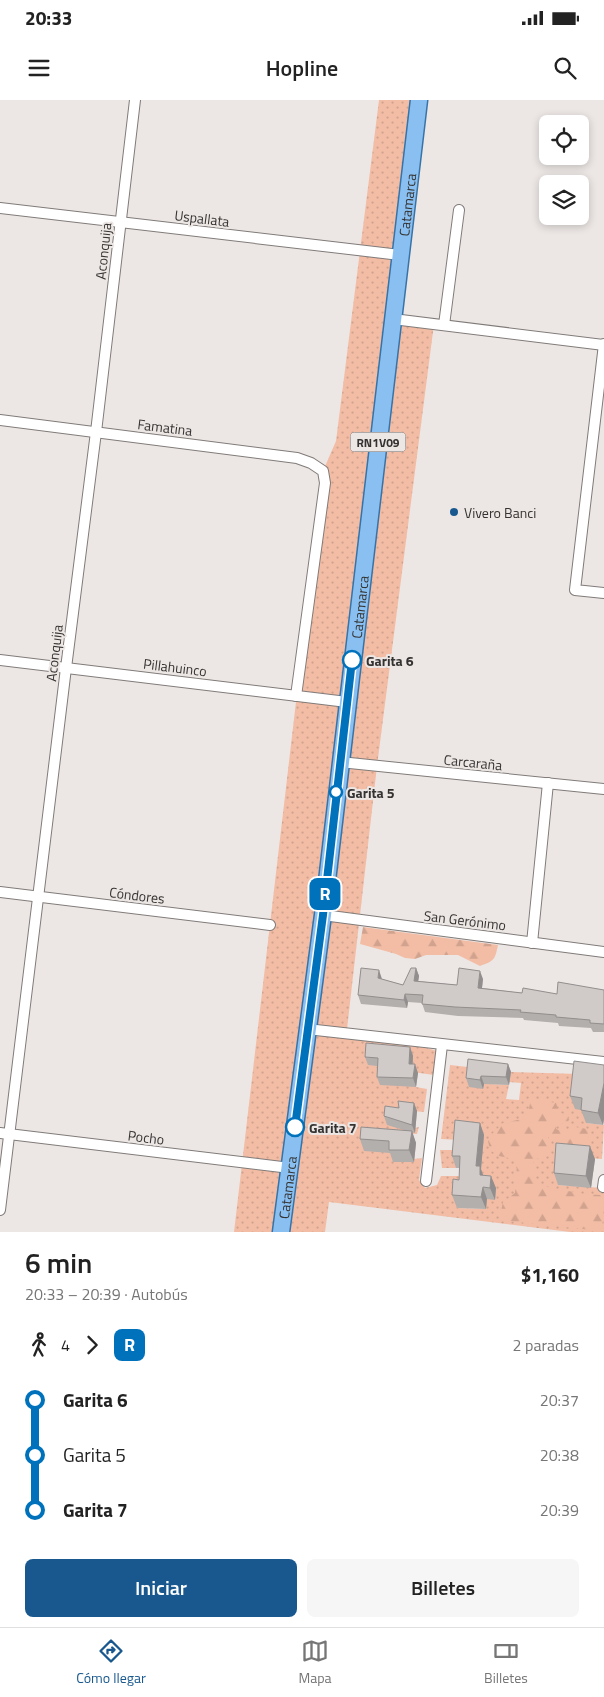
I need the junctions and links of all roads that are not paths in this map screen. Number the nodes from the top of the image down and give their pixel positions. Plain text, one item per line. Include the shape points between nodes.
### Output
1 (135, 100) edge
2 (419, 100) edge
3 (0, 208) edge
4 (459, 210) dead end
5 (120, 222) junction
6 (400, 255) junction
7 (392, 319) junction
8 (444, 325) junction
9 (604, 345) edge
10 (0, 420) edge
11 (96, 432) junction
12 (604, 593) edge
13 (0, 660) edge
14 (66, 668) junction
15 (296, 696) junction
16 (347, 702) junction
17 (340, 762) junction
18 (548, 783) junction
19 (604, 789) edge
20 (0, 892) edge
21 (38, 896) junction
22 (323, 915) junction
23 (270, 924) dead end
24 (532, 942) junction
25 (604, 952) edge
26 (307, 1029) junction
27 (442, 1045) junction
28 (604, 1062) edge
29 (5, 1133) edge
30 (290, 1168) junction
31 (426, 1181) dead end
32 (0, 1210) edge
33 (282, 1232) edge

1 - 5 street, Aconquija
2 - 6 main road, Catamarca / RN1V09
3 - 5 street, Uspallata
4 - 8 street
5 - 6 street, Uspallata
5 - 11 street, Aconquija
6 - 7 main road, Catamarca / RN1V09
7 - 8 street
7 - 16 main road, Catamarca / RN1V09
8 - 9 street
9 - 12 street via 575,590
10 - 11 street, Famatina
11 - 14 street, Aconquija
11 - 15 street, Famatina via 297,458 324,471 326,482
13 - 14 street, Pillahuinco
14 - 15 street, Pillahuinco
14 - 21 street, Aconquija
15 - 16 street, Pillahuinco
16 - 17 main road, Catamarca / RN1V09
17 - 18 street, Carcaraña
17 - 22 main road, Catamarca / RN1V09
18 - 19 street, Carcaraña
18 - 24 street
20 - 21 street, Cóndores
21 - 23 street, Cóndores
21 - 29 street, Aconquija
22 - 24 street, San Gerónimo
22 - 26 main road, Catamarca / RN1V09
24 - 25 street, San Gerónimo
26 - 27 street
26 - 30 main road, Catamarca / RN1V09
27 - 28 street
27 - 31 street
29 - 30 street, Pocho
29 - 32 street, Aconquija
30 - 33 main road, Catamarca / RN1V09

